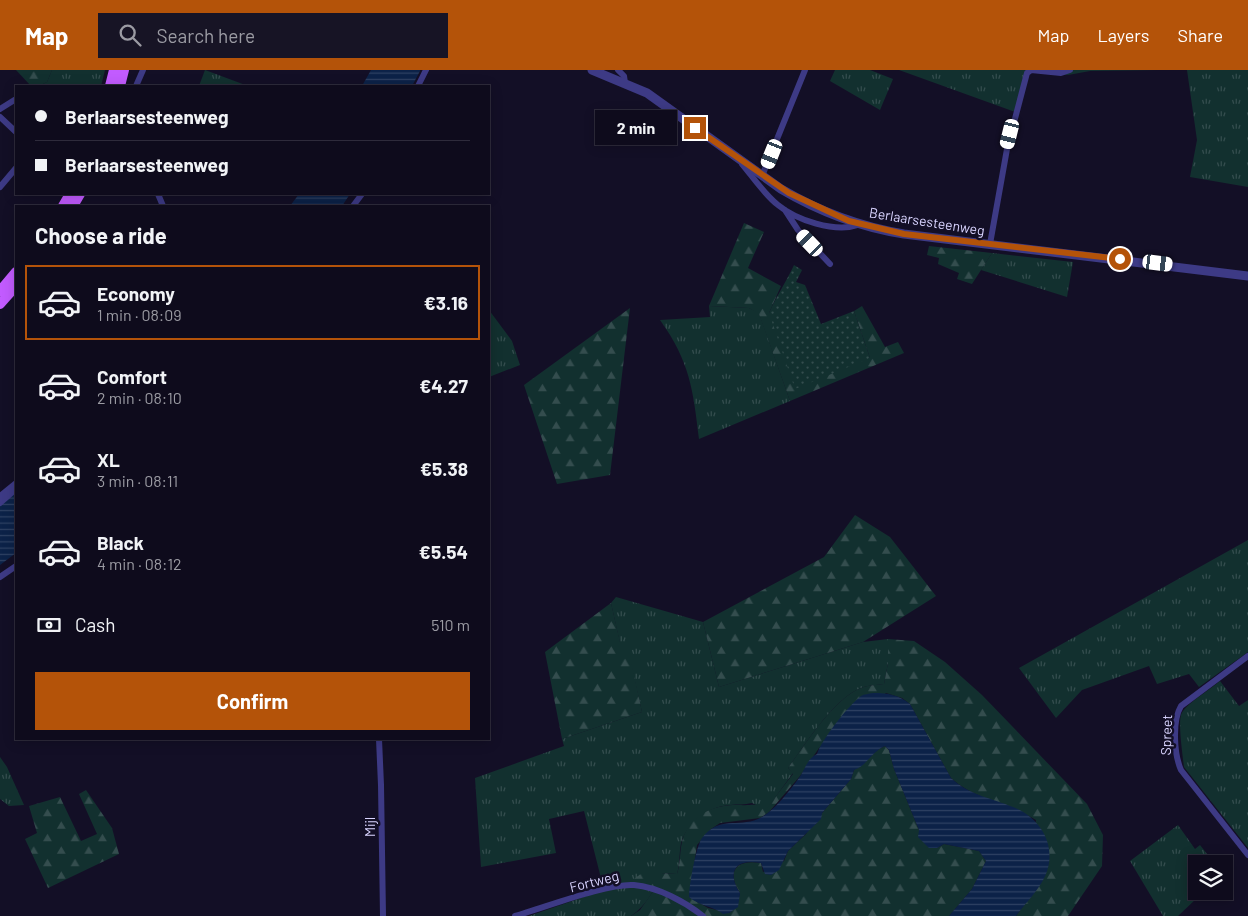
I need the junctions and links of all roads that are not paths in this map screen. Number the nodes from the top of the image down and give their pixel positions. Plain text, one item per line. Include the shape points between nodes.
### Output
1 (114, 70) edge
2 (124, 70) edge
3 (143, 70) edge
4 (426, 70) edge
5 (592, 70) edge
6 (618, 70) edge
7 (805, 70) edge
8 (1070, 70) edge
9 (625, 83) junction
10 (110, 85) edge
11 (120, 85) edge
12 (136, 85) edge
13 (418, 85) edge
14 (15, 99) edge
15 (0, 109) edge
16 (0, 117) edge
17 (15, 131) edge
18 (735, 156) junction
19 (15, 169) edge
20 (762, 176) junction
21 (0, 187) edge
22 (785, 210) junction
23 (859, 224) junction
24 (990, 244) junction
25 (830, 264) dead end
26 (15, 273) edge
27 (1248, 276) edge
28 (15, 287) edge
29 (0, 290) edge
30 (0, 304) edge
31 (15, 484) edge
32 (15, 490) edge
33 (0, 496) edge
34 (0, 503) edge
35 (15, 567) edge
36 (0, 577) edge
37 (1248, 656) edge
38 (379, 740) edge
39 (1248, 855) edge
40 (382, 916) edge
41 (515, 916) edge
42 (703, 916) edge

1 - 10 main road
2 - 11 main road
3 - 12 street
4 - 13 street
5 - 9 street, Berlaarsesteenweg
6 - 9 street
7 - 20 street
8 - 24 street, Berlaarsesteenweg via 1061,73 1032,70 1028,73 1007,149
9 - 18 street, Berlaarsesteenweg via 656,99
14 - 15 street
16 - 17 street
18 - 20 street, Berlaarsesteenweg
18 - 22 street, Berlaarsesteenweg via 776,204
19 - 21 street
20 - 23 street, Berlaarsesteenweg via 804,201
22 - 23 street, Berlaarsesteenweg via 814,223 834,226
22 - 25 street, Berlaarsesteenweg via 798,230
23 - 24 street, Berlaarsesteenweg via 904,234
24 - 27 street, Berlaarsesteenweg
26 - 29 main road
28 - 30 main road
31 - 33 street
32 - 34 street
35 - 36 street
37 - 39 street, Spreet via 1181,706 1176,735 1177,762 1181,770
38 - 40 street, Mijl
41 - 42 street, Fortweg via 632,885 666,895

